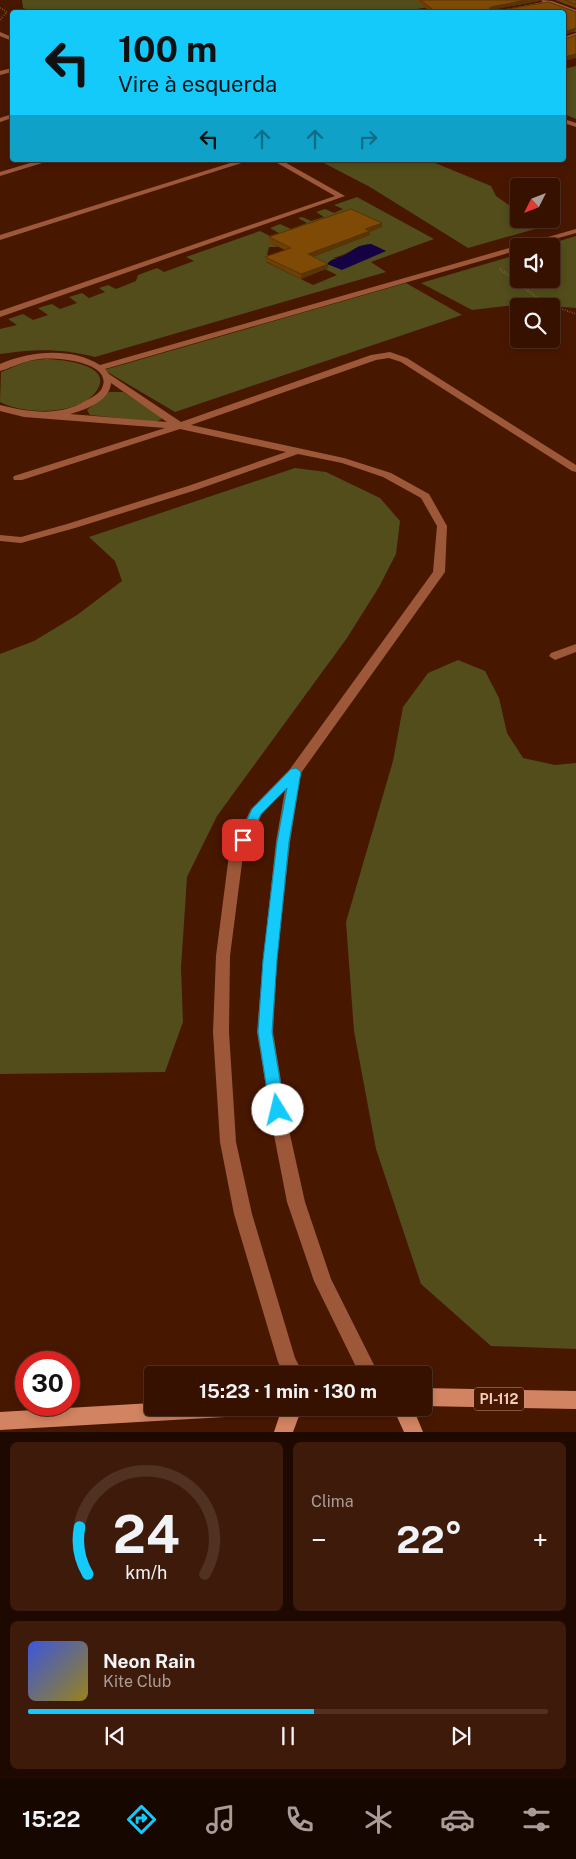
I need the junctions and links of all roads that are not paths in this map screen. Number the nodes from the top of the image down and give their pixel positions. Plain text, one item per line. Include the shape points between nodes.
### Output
1 (547, 1) edge
2 (504, 10) edge
3 (576, 12) edge
4 (41, 162) edge
5 (241, 162) edge
6 (280, 162) edge
7 (0, 174) edge
8 (576, 231) edge
9 (0, 238) edge
10 (551, 238) edge
11 (510, 250) edge
12 (0, 314) edge
13 (0, 368) edge
14 (99, 368) junction
15 (107, 376) junction
16 (0, 408) edge
17 (51, 415) junction
18 (180, 426) junction
19 (298, 451) junction
20 (576, 469) edge
21 (18, 478) dead end
22 (0, 538) edge
23 (576, 648) edge
24 (555, 656) dead end
25 (296, 772) junction
26 (289, 1366) edge
27 (365, 1366) edge
28 (432, 1397) edge
29 (576, 1400) edge
30 (144, 1412) edge
31 (288, 1416) edge
32 (407, 1416) edge
33 (0, 1420) edge
34 (283, 1432) edge
35 (414, 1432) edge

1 - 2 street
1 - 3 street
4 - 7 street
5 - 9 street
6 - 12 street via 341,196
8 - 10 street
11 - 14 street
13 - 14 street via 24,359 58,356 82,360
14 - 15 street
15 - 17 street via 107,386 101,396 72,411
15 - 18 street
16 - 17 street via 30,415
17 - 18 street
18 - 19 street
18 - 20 street via 374,357 390,355 404,360
18 - 21 street
19 - 22 street via 71,526 21,540
19 - 25 street via 388,475 425,496 442,526 439,572
23 - 24 street
25 - 26 street via 256,812 236,855 223,956 221,1032 228,1142 243,1214
25 - 27 street via 283,842 265,1032 296,1202 322,1281
28 - 29 main road, PI-112
30 - 33 main road
31 - 34 main road
32 - 35 main road

